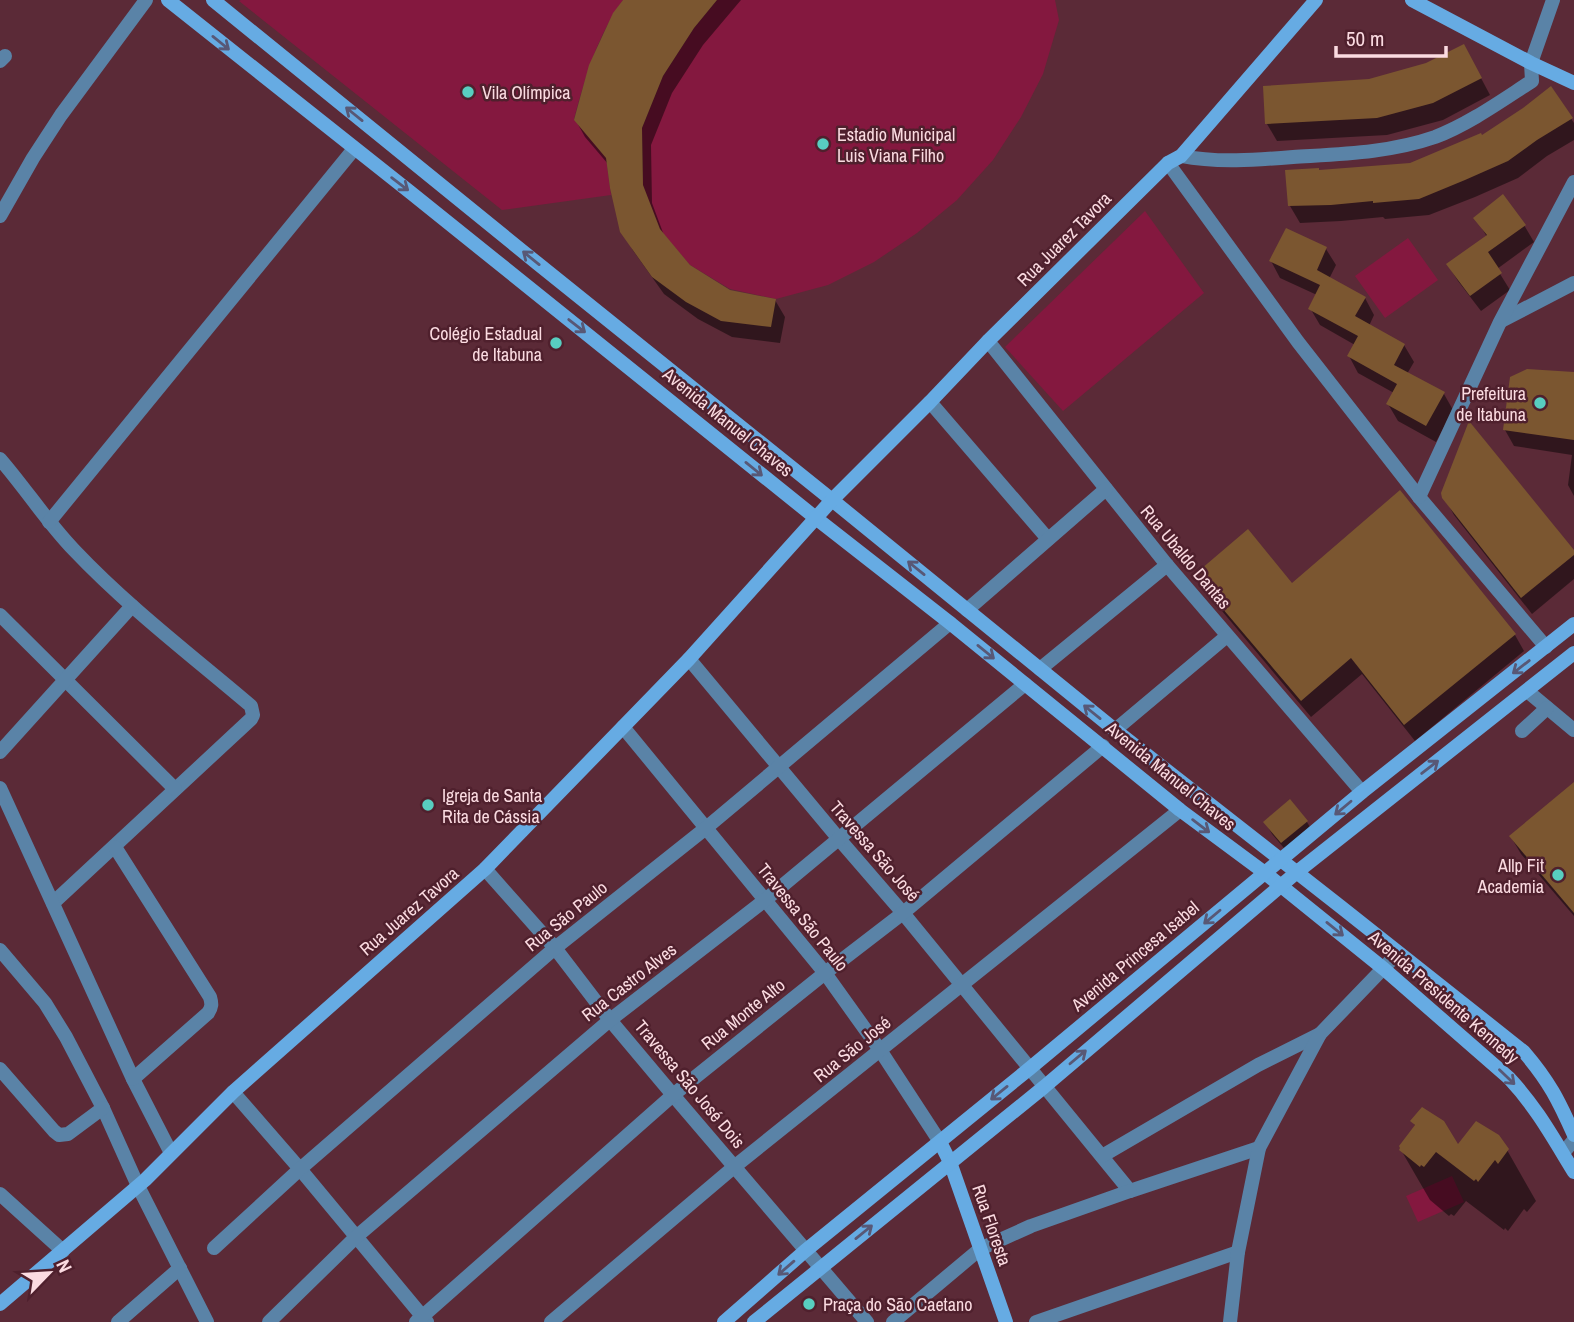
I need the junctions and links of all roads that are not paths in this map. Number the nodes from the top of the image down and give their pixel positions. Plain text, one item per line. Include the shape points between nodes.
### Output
1 (146, 0) edge
2 (168, 0) edge
3 (213, 0) edge
4 (1316, 0) edge
5 (1412, 0) edge
6 (1553, 0) edge
7 (1531, 63) junction
8 (1574, 83) edge
9 (354, 149) junction
10 (1181, 156) junction
11 (1168, 163) junction
12 (1574, 182) edge
13 (0, 216) edge
14 (1574, 283) edge
15 (1500, 322) junction
16 (988, 341) junction
17 (930, 402) junction
18 (0, 460) edge
19 (1106, 489) junction
20 (1419, 497) junction
21 (832, 500) junction
22 (817, 519) junction
23 (49, 522) junction
24 (1048, 539) junction
25 (1167, 565) junction
26 (132, 606) junction
27 (967, 610) junction
28 (0, 615) edge
29 (950, 623) junction
30 (1574, 624) edge
31 (1227, 636) junction
32 (1546, 647) junction
33 (1574, 653) edge
34 (690, 659) junction
35 (1040, 669) junction
36 (65, 679) junction
37 (1025, 684) junction
38 (1527, 691) junction
39 (1547, 708) junction
40 (623, 727) junction
41 (1115, 730) junction
42 (1574, 730) edge
43 (1522, 731) dead end
44 (1102, 746) junction
45 (0, 752) edge
46 (779, 766) junction
47 (0, 788) edge
48 (175, 789) junction
49 (1362, 792) junction
50 (1181, 810) junction
51 (706, 828) junction
52 (839, 839) junction
53 (115, 847) junction
54 (1280, 860) junction
55 (485, 869) junction
56 (1297, 872) junction
57 (1265, 873) junction
58 (1282, 886) junction
59 (765, 900) junction
60 (53, 903) junction
61 (903, 913) junction
62 (555, 948) junction
63 (0, 950) edge
64 (1398, 953) junction
65 (1384, 968) junction
66 (825, 973) junction
67 (962, 985) junction
68 (610, 1020) junction
69 (1320, 1034) junction
70 (880, 1051) junction
71 (0, 1069) edge
72 (1029, 1069) junction
73 (133, 1079) junction
74 (1044, 1087) junction
75 (233, 1092) junction
76 (673, 1095) junction
77 (103, 1108) junction
78 (1574, 1138) edge
79 (940, 1142) junction
80 (1259, 1148) junction
81 (1102, 1156) junction
82 (168, 1157) junction
83 (950, 1162) junction
84 (1570, 1163) edge
85 (734, 1167) junction
86 (300, 1169) junction
87 (141, 1183) junction
88 (1130, 1191) junction
89 (0, 1194) edge
90 (356, 1237) junction
91 (214, 1248) dead end
92 (980, 1249) junction
93 (63, 1251) junction
94 (805, 1251) junction
95 (1238, 1252) junction
96 (180, 1268) junction
97 (819, 1268) junction
98 (0, 1304) edge
99 (422, 1320) edge
100 (118, 1322) edge
101 (207, 1322) edge
102 (269, 1322) edge
103 (551, 1322) edge
104 (724, 1322) edge
105 (754, 1322) edge
106 (867, 1322) edge
107 (893, 1322) edge
108 (1006, 1322) edge
109 (1036, 1322) edge
110 (1230, 1322) edge

1 - 13 street via 61,115
2 -> 9 main road, Avenida Manuel Chaves
21 -> 3 main road, Avenida Manuel Chaves
4 - 10 main road, Rua Juarez Tavora
5 - 7 main road
6 - 7 street
7 - 8 main road
7 - 10 street via 1532,81 1461,124 1412,144 1272,159
9 -> 22 main road, Avenida Manuel Chaves
9 - 23 street
10 - 11 main road, Rua Juarez Tavora
11 - 16 main road, Rua Juarez Tavora
11 - 20 street via 1298,342
12 - 15 street
14 - 15 street
15 - 20 street
16 - 17 main road, Rua Juarez Tavora
16 - 19 street, Rua Ubaldo Dantas
17 - 21 main road, Rua Juarez Tavora
17 - 24 street
18 - 23 street
19 - 24 street
19 - 25 street, Rua Ubaldo Dantas
20 - 32 street
21 - 22 main road, Rua Juarez Tavora
27 -> 21 main road, Avenida Manuel Chaves
22 - 29 main road, Avenida Manuel Chaves
22 - 34 main road, Rua Juarez Tavora
23 - 26 street
24 - 27 street
25 - 31 street, Rua Ubaldo Dantas
25 - 35 street
26 - 36 street
26 - 48 street via 252,710 251,719
27 - 35 main road, Avenida Manuel Chaves
28 - 36 street
29 -> 37 main road, Avenida Manuel Chaves
29 - 46 street, Rua São Paulo
30 - 32 main road, Avenida Princesa Isabel
31 - 41 street
31 - 49 street, Rua Ubaldo Dantas
32 -> 49 main road, Avenida Princesa Isabel
33 - 38 main road
34 - 40 main road, Rua Juarez Tavora
34 - 46 street, Travessa São José
41 -> 35 main road, Avenida Manuel Chaves
36 - 45 street
36 - 48 street
37 - 44 main road, Avenida Manuel Chaves
37 - 52 street, Rua Castro Alves
38 - 39 street
56 -> 38 main road
39 - 42 street
39 - 43 street
40 - 51 street, Travessa São Paulo
40 - 55 main road, Rua Juarez Tavora
41 - 54 main road, Avenida Manuel Chaves
44 - 50 main road, Avenida Manuel Chaves
44 - 61 street, Rua Monte Alto
46 - 51 street, Rua São Paulo
46 - 52 street, Travessa São José
47 - 60 street
48 - 53 street
49 -> 54 main road, Avenida Princesa Isabel
50 -> 57 main road, Avenida Manuel Chaves
50 - 67 street, Rua São José
51 - 59 street, Travessa São Paulo
51 - 62 street, Rua São Paulo
52 - 59 street, Rua Castro Alves
52 - 61 street, Travessa São José
53 - 60 street
53 - 73 street via 212,1004 208,1013
54 - 56 main road, Avenida Presidente Kennedy
54 - 57 main road, Avenida Princesa Isabel
55 - 62 street, Travessa São José Dois
55 - 75 main road, Rua Juarez Tavora
56 - 58 main road
56 - 64 main road, Avenida Presidente Kennedy
57 - 58 main road, Avenida Presidente Kennedy
57 -> 72 main road, Avenida Princesa Isabel
58 -> 65 main road, Avenida Presidente Kennedy
74 -> 58 main road
59 - 66 street, Travessa São Paulo
59 - 68 street, Rua Castro Alves
60 - 73 street
61 - 66 street, Rua Monte Alto
61 - 67 street, Travessa São José
62 - 68 street, Travessa São José Dois
62 - 86 street, Rua São Paulo
63 - 77 street via 45,1003
64 - 65 street
64 - 78 main road, Avenida Presidente Kennedy via 1524,1052 1557,1097
65 - 69 street
65 -> 84 main road, Avenida Presidente Kennedy via 1509,1079
66 - 70 street, Travessa São Paulo
66 - 76 street, Rua Monte Alto
67 - 70 street, Rua São José
67 - 72 street, Travessa São José
68 - 76 street, Travessa São José Dois
68 - 90 street, Rua Castro Alves
69 - 80 street
69 - 81 street
70 - 79 street, Travessa São Paulo
70 - 85 street, Rua São José
71 - 77 street via 59,1135 68,1134
72 - 74 street
72 -> 79 main road, Avenida Princesa Isabel
73 - 82 street
74 - 81 street
74 - 83 main road
75 - 82 main road, Rua Juarez Tavora
75 - 86 street
76 - 85 street, Travessa São José Dois
76 - 99 street, Rua Monte Alto
77 - 87 street
78 - 84 street
79 - 83 main road, Rua Floresta
79 - 94 main road, Avenida Princesa Isabel
80 - 88 street
80 - 95 street
81 - 88 street
82 - 87 main road, Rua Juarez Tavora
83 - 92 main road, Rua Floresta
97 -> 83 main road
85 - 94 street, Travessa São José Dois
85 - 103 street, Rua São José
86 - 90 street
86 - 91 street, Rua São Paulo
87 - 93 main road, Rua Juarez Tavora
87 - 96 street
88 - 92 street
89 - 93 street
90 - 99 street
90 - 102 street, Rua Castro Alves
92 - 107 street
92 - 108 main road, Rua Floresta
93 - 98 main road, Rua Juarez Tavora
94 - 97 street, Travessa São José Dois
94 -> 104 main road, Avenida Princesa Isabel
95 - 109 street
95 - 110 street
96 - 100 street
96 - 101 street
97 - 105 main road
97 - 106 street, Travessa São José Dois

